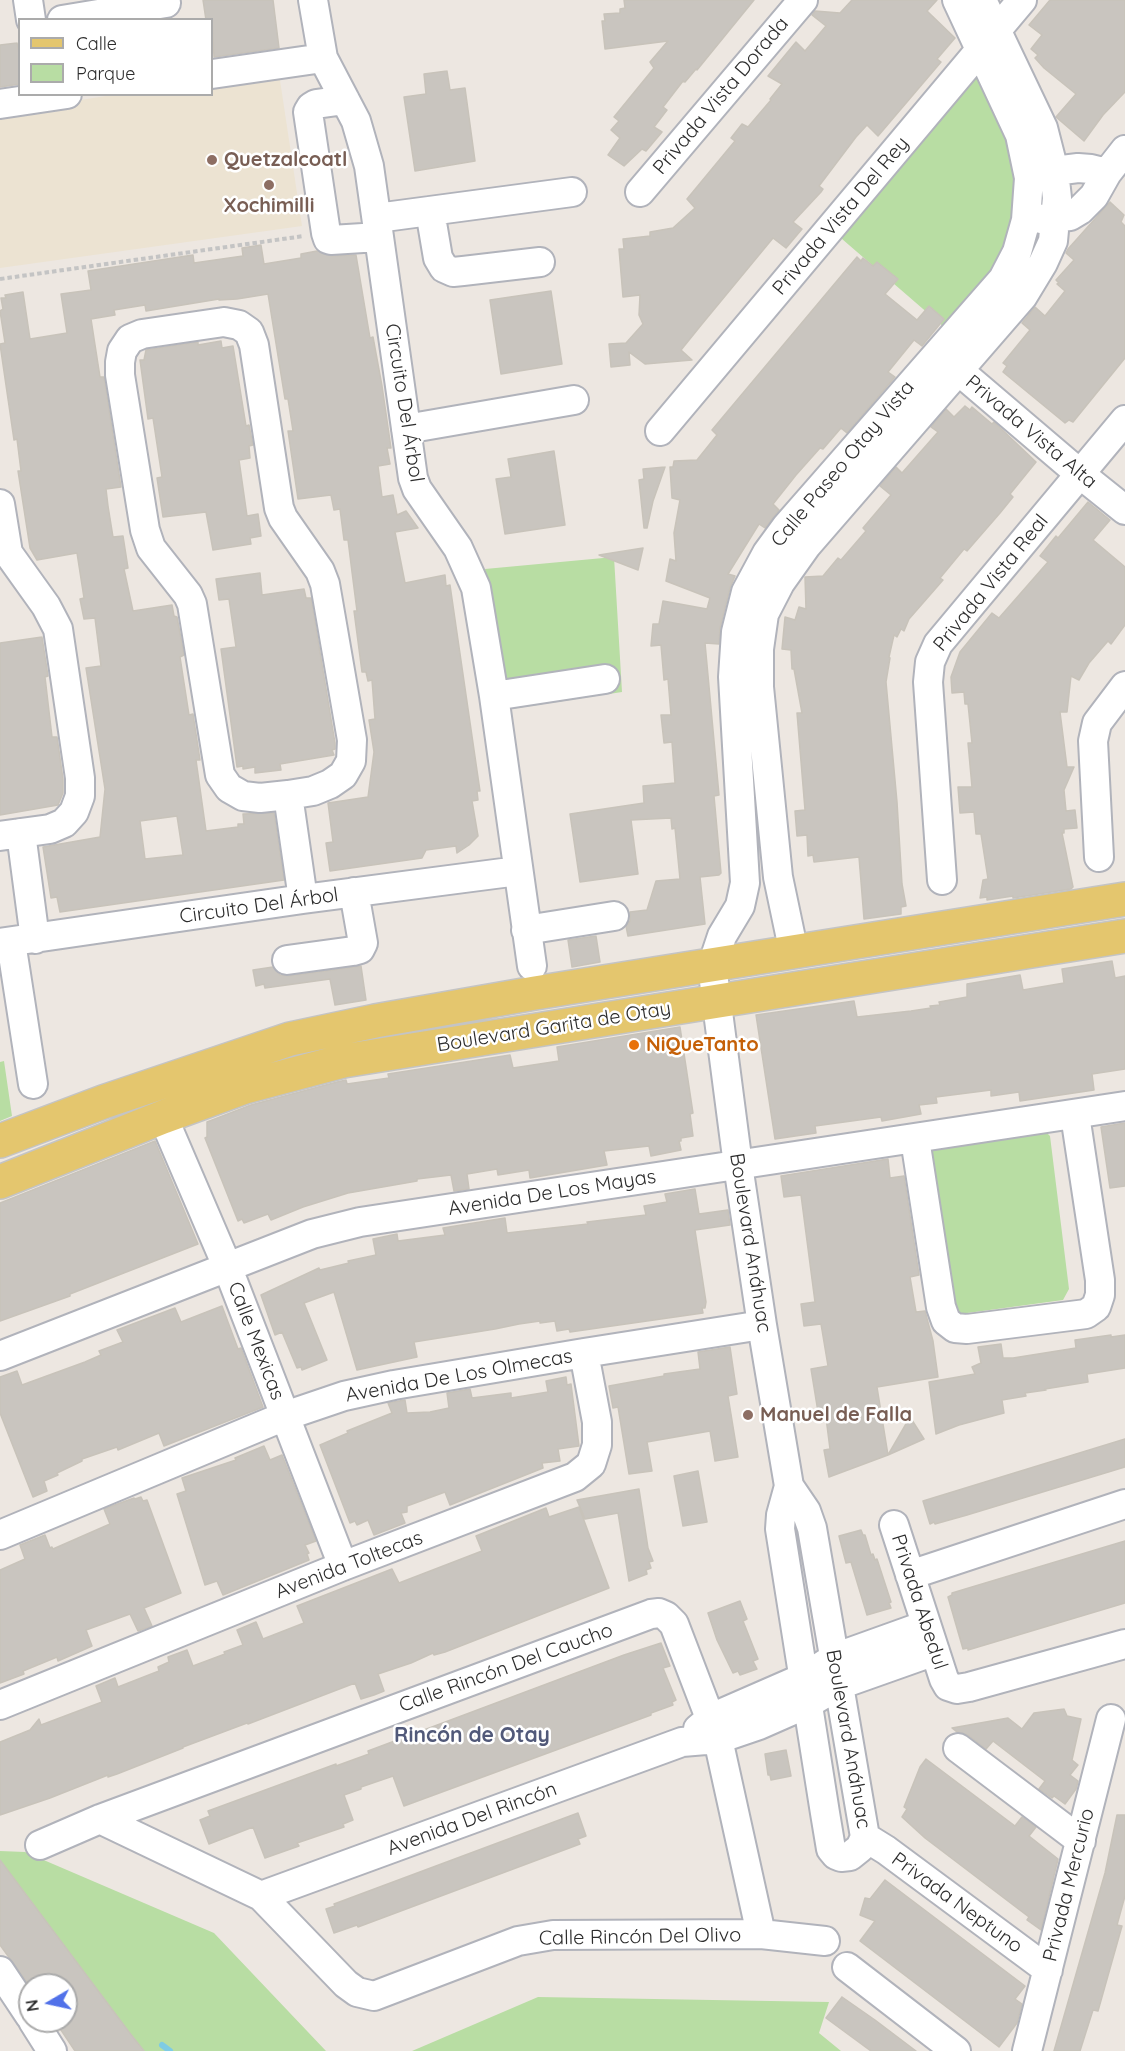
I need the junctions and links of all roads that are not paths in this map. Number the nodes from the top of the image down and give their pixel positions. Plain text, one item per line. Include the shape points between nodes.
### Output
1 (28, 0) edge
2 (313, 0) edge
3 (803, 0) edge
4 (957, 0) edge
5 (982, 0) edge
6 (1022, 0) edge
7 (167, 7) edge
8 (31, 18) edge
9 (78, 18) edge
10 (989, 40) junction
11 (323, 58) junction
12 (213, 74) edge
13 (54, 96) edge
14 (345, 100) junction
15 (0, 104) edge
16 (1125, 150) edge
17 (1107, 173) junction
18 (1042, 175) junction
19 (572, 192) dead end
20 (640, 192) dead end
21 (430, 211) junction
22 (1056, 219) junction
23 (1026, 220) junction
24 (378, 228) junction
25 (540, 262) dead end
26 (938, 352) junction
27 (959, 371) junction
28 (574, 400) dead end
29 (1125, 420) edge
30 (406, 429) junction
31 (660, 431) dead end
32 (1080, 474) junction
33 (0, 504) edge
34 (1125, 510) edge
35 (797, 536) junction
36 (605, 679) dead end
37 (1125, 686) edge
38 (494, 696) junction
39 (288, 795) junction
40 (10, 835) edge
41 (1099, 857) dead end
42 (518, 871) junction
43 (778, 877) junction
44 (942, 880) dead end
45 (745, 883) junction
46 (354, 892) junction
47 (303, 899) junction
48 (1125, 900) edge
49 (614, 916) dead end
50 (526, 930) junction
51 (1125, 936) edge
52 (16, 941) edge
53 (794, 953) junction
54 (287, 960) dead end
55 (532, 966) dead end
56 (712, 966) junction
57 (717, 1000) junction
58 (33, 1084) dead end
59 (1125, 1106) edge
60 (1075, 1114) junction
61 (163, 1117) junction
62 (915, 1139) junction
63 (0, 1141) edge
64 (738, 1165) junction
65 (0, 1182) edge
66 (227, 1266) junction
67 (762, 1325) junction
68 (584, 1353) junction
69 (0, 1356) edge
70 (285, 1416) junction
71 (789, 1486) junction
72 (1125, 1504) edge
73 (894, 1525) dead end
74 (0, 1535) edge
75 (343, 1566) junction
76 (910, 1575) junction
77 (930, 1638) junction
78 (1125, 1644) edge
79 (834, 1658) junction
80 (839, 1685) junction
81 (807, 1690) junction
82 (0, 1705) edge
83 (1111, 1719) dead end
84 (714, 1728) junction
85 (958, 1748) dead end
86 (860, 1806) junction
87 (825, 1813) junction
88 (100, 1819) junction
89 (865, 1837) junction
90 (1081, 1840) junction
91 (40, 1845) dead end
92 (261, 1896) junction
93 (761, 1934) junction
94 (825, 1941) dead end
95 (847, 1967) dead end
96 (1048, 1970) junction
97 (0, 1971) edge
98 (18, 1998) edge
99 (39, 2033) edge
100 (47, 2049) edge
101 (956, 2051) edge
102 (1027, 2051) edge

1 - 8 street
2 - 11 street, Circuito Del Árbol
3 - 20 street, Privada Vista Dorada
4 - 10 street, Calle Paseo Otay Vista
5 - 10 street, Calle Paseo Otay Vista
6 - 10 street, Privada Vista Del Rey
7 - 9 street
10 - 18 street, Calle Paseo Otay Vista via 1020,135
10 - 31 street, Privada Vista Del Rey
11 - 12 street
11 - 14 street, Circuito Del Árbol
13 - 15 street
14 - 24 street, Circuito Del Árbol via 363,143
14 - 24 street via 316,104 308,112 327,239
16 - 17 street
17 - 18 street via 1091,169
17 - 22 street via 1094,196 1080,210
18 - 22 street, Calle Paseo Otay Vista via 1057,198
18 - 23 street, Calle Paseo Otay Vista
19 - 21 street
21 - 24 street
21 - 25 street via 438,258 444,268 453,272
22 - 23 street
22 - 27 street, Calle Paseo Otay Vista via 1053,240 1023,296
23 - 26 street, Calle Paseo Otay Vista via 1017,252 1003,279
24 - 30 street, Circuito Del Árbol
26 - 27 street, Privada Vista Alta
26 - 35 street, Calle Paseo Otay Vista
27 - 32 street, Privada Vista Alta
27 - 35 street, Calle Paseo Otay Vista
28 - 30 street
29 - 32 street, Privada Vista Real
30 - 38 street, Circuito Del Árbol via 417,489 458,548 476,588
32 - 34 street, Privada Vista Alta
32 - 44 street, Privada Vista Real via 938,644 930,662 928,682
33 - 40 street via 8,553 58,628 80,778 80,796 64,823
35 - 43 street, Calle Paseo Otay Vista via 764,614 759,648 759,687
35 - 45 street, Calle Paseo Otay Vista via 767,553 746,592 736,632 733,677
36 - 38 street
37 - 41 street via 1097,723 1093,741
38 - 42 street, Circuito Del Árbol
39 - 39 street via 243,796 229,788 220,775 192,604 151,548 144,530 120,375 122,351 130,339 142,334 224,322 249,332 254,345 279,508 325,584 352,740 351,761 344,775 313,791
39 - 47 street
40 - 52 street
42 - 46 street, Circuito Del Árbol
42 - 50 street, Circuito Del Árbol
43 - 45 street
43 - 53 street, Calle Paseo Otay Vista
45 - 56 street, Calle Paseo Otay Vista via 740,906 722,936
46 - 47 street, Circuito Del Árbol
46 - 54 street via 363,943 360,949
47 - 52 street, Circuito Del Árbol
48 - 53 main road, Boulevard Garita de Otay
49 - 50 street
50 - 55 street, Circuito Del Árbol
51 - 57 main road, Boulevard Garita de Otay
52 - 58 street
53 - 56 main road, Boulevard Garita de Otay
56 - 57 street, Boulevard Anáhuac
56 - 63 main road, Boulevard Garita de Otay via 490,1001 290,1039
57 - 61 main road, Boulevard Garita de Otay via 343,1061 245,1087
57 - 64 street, Boulevard Anáhuac
59 - 60 street, Avenida De Los Mayas
60 - 62 street, Avenida De Los Mayas
60 - 62 street via 1100,1280 1096,1307 1086,1314 967,1329 955,1328 946,1321
61 - 65 main road, Boulevard Garita de Otay
61 - 66 street, Calle Mexicas
62 - 64 street, Avenida De Los Mayas
64 - 66 street, Avenida De Los Mayas via 360,1222 312,1234
64 - 67 street, Boulevard Anáhuac
66 - 69 street, Avenida De Los Mayas
66 - 70 street, Calle Mexicas
67 - 68 street, Avenida De Los Olmecas
67 - 71 street, Boulevard Anáhuac
68 - 70 street, Avenida De Los Olmecas via 367,1390
68 - 75 street, Avenida Toltecas via 597,1422 597,1445 591,1464 575,1478
70 - 74 street, Avenida De Los Olmecas
70 - 75 street, Calle Mexicas
71 - 79 street, Boulevard Anáhuac via 812,1528
71 - 81 street, Boulevard Anáhuac via 780,1529
72 - 76 street
73 - 76 street, Privada Abedul
75 - 82 street, Avenida Toltecas
76 - 77 street, Privada Abedul
77 - 78 street, Privada Abedul via 944,1679 948,1686 957,1689
77 - 79 street
77 - 80 street
79 - 80 street, Boulevard Anáhuac
79 - 81 street
80 - 81 street
80 - 86 street, Boulevard Anáhuac
81 - 84 street, Avenida Del Rincón
81 - 87 street, Boulevard Anáhuac
83 - 90 street, Privada Mercurio
84 - 88 street, Calle Rincón Del Caucho via 674,1624 666,1616 651,1614
84 - 92 street, Avenida Del Rincón
84 - 93 street, Calle Rincón Del Caucho
85 - 90 street
86 - 87 street
86 - 89 street, Boulevard Anáhuac
87 - 89 street, Boulevard Anáhuac via 831,1849 836,1855 855,1853
88 - 91 street, Calle Rincón Del Caucho
88 - 92 street
89 - 96 street, Privada Neptuno
90 - 96 street, Privada Mercurio
92 - 93 street, Calle Rincón Del Olivo via 346,1983 357,1992 374,1996 518,1941 553,1935
93 - 94 street, Calle Rincón Del Olivo
95 - 101 street
96 - 102 street, Privada Mercurio
97 - 98 street
99 - 100 street

